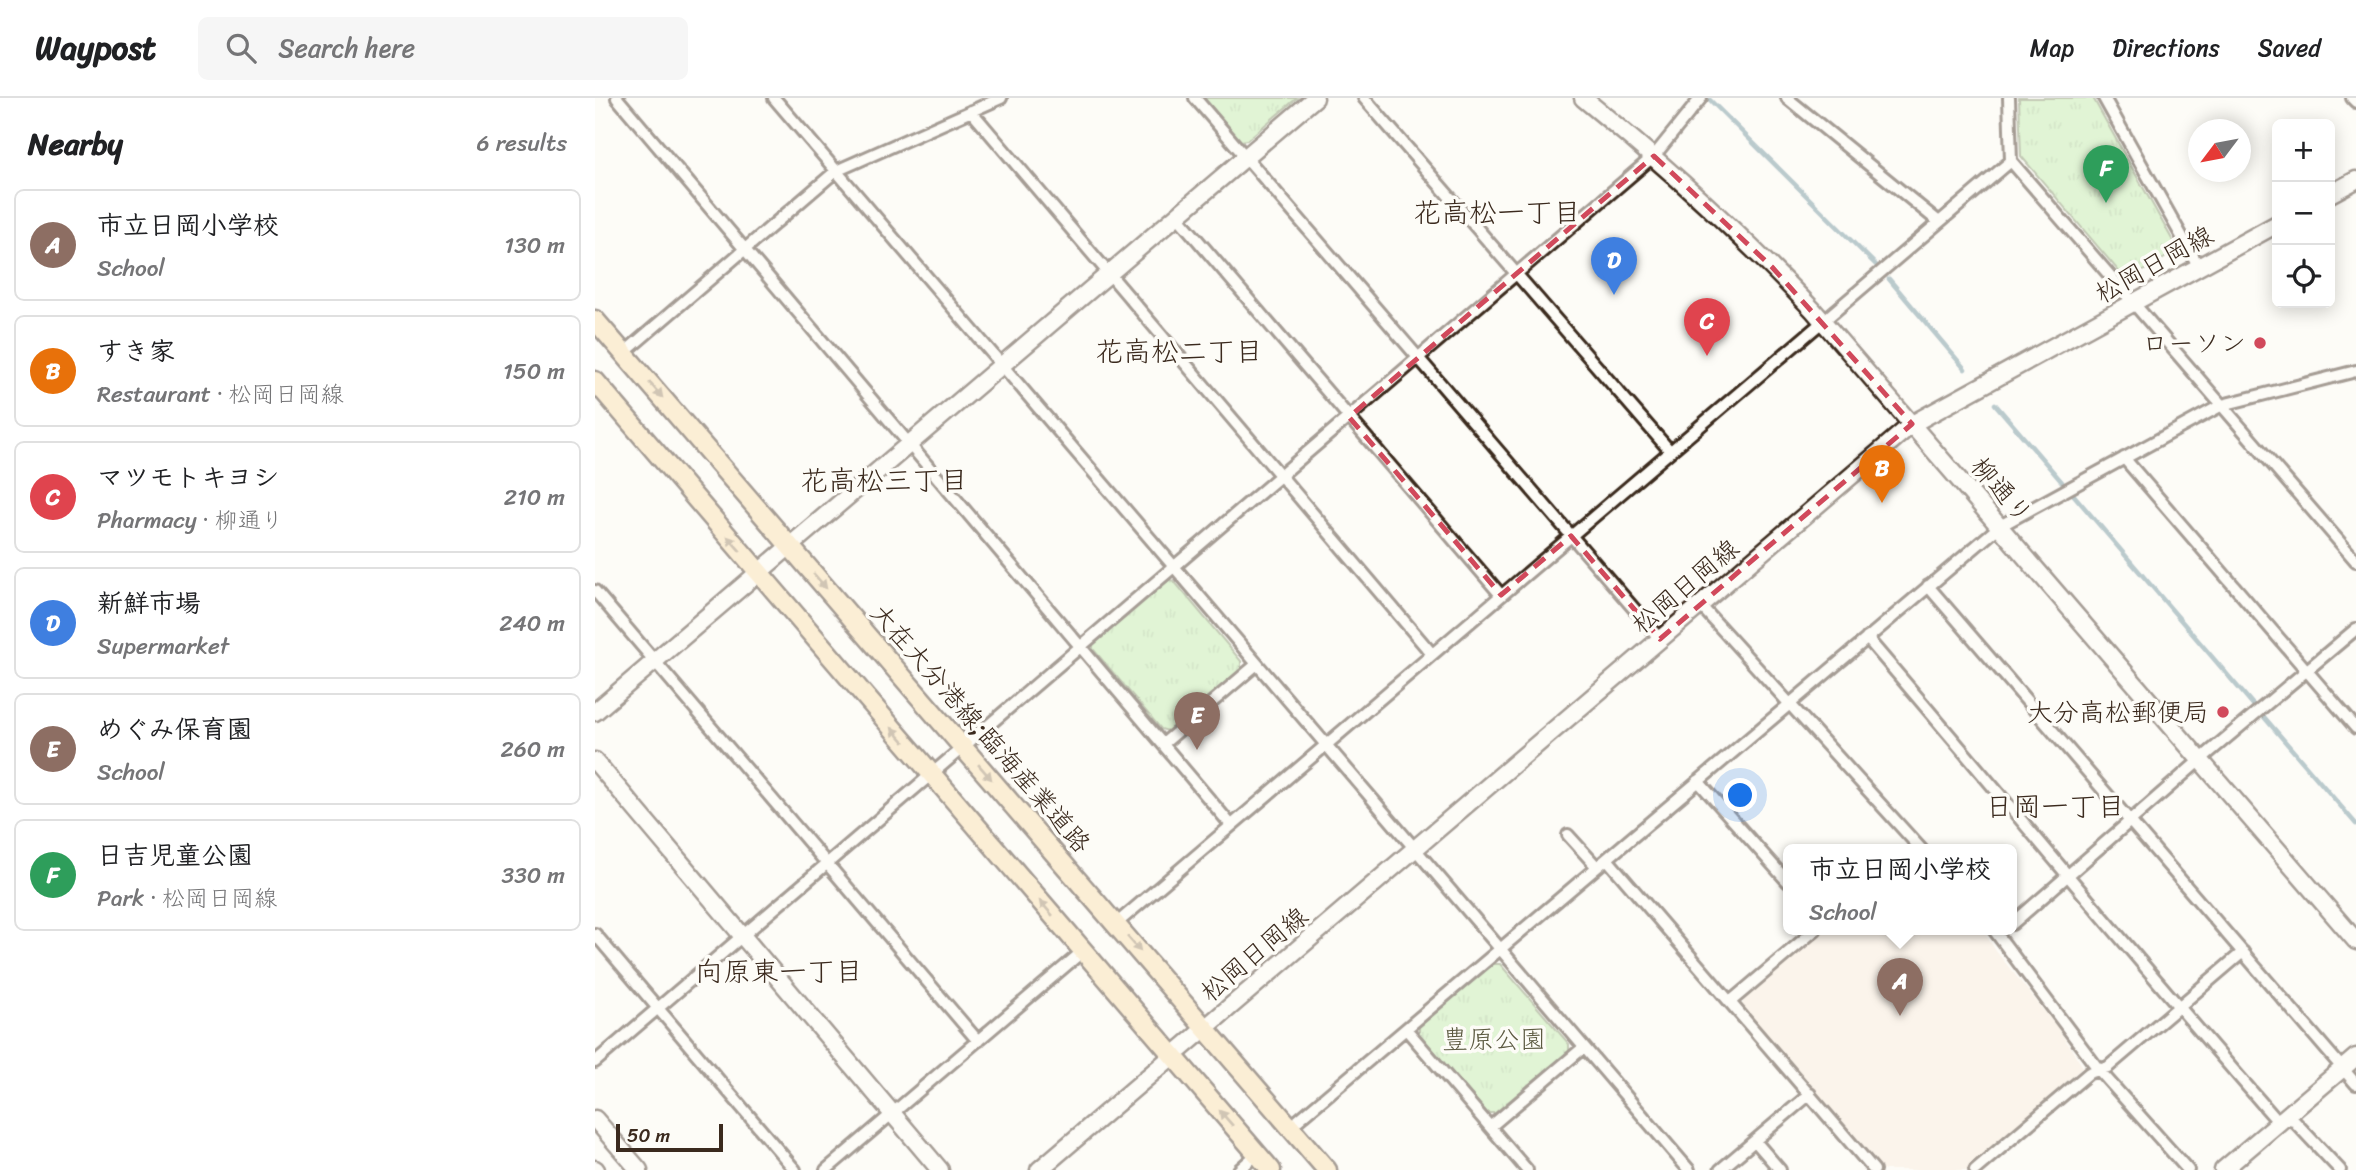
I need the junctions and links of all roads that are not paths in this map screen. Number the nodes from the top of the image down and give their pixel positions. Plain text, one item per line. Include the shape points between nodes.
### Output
1 (617, 98) edge
2 (774, 98) edge
3 (1001, 98) edge
4 (1195, 98) edge
5 (1315, 98) edge
6 (1364, 98) edge
7 (1583, 98) edge
8 (1701, 98) edge
9 (1787, 98) edge
10 (2009, 98) edge
11 (2104, 98) edge
12 (2352, 98) edge
13 (2356, 102) edge
14 (971, 111) junction
15 (1654, 156) junction
16 (1246, 157) junction
17 (2011, 161) junction
18 (836, 171) junction
19 (2356, 180) edge
20 (2335, 191) edge
21 (1177, 216) junction
22 (1939, 222) junction
23 (2272, 226) edge
24 (745, 250) junction
25 (2199, 267) junction
26 (1108, 274) junction
27 (1516, 274) junction
28 (2134, 303) junction
29 (595, 320) edge
30 (1823, 321) junction
31 (624, 353) junction
32 (1419, 358) junction
33 (1002, 365) junction
34 (2356, 371) edge
35 (595, 381) edge
36 (2221, 405) junction
37 (1349, 417) junction
38 (1912, 424) junction
39 (909, 444) junction
40 (1670, 451) junction
41 (2124, 458) junction
42 (1280, 476) junction
43 (2000, 526) junction
44 (1571, 536) junction
45 (790, 546) junction
46 (2356, 561) edge
47 (1174, 567) junction
48 (759, 572) junction
49 (1928, 586) junction
50 (595, 591) edge
51 (1501, 595) junction
52 (1700, 605) junction
53 (2356, 629) edge
54 (1867, 638) junction
55 (1660, 639) junction
56 (1081, 647) junction
57 (1432, 654) junction
58 (655, 661) junction
59 (1257, 664) junction
60 (2307, 671) junction
61 (1790, 703) junction
62 (595, 712) edge
63 (2356, 728) edge
64 (1163, 744) junction
65 (1326, 745) junction
66 (963, 747) junction
67 (2200, 760) junction
68 (595, 761) edge
69 (932, 774) junction
70 (1698, 781) junction
71 (2130, 821) junction
72 (1231, 825) junction
73 (1568, 835) dead end
74 (1912, 844) edge
75 (1415, 849) junction
76 (1607, 859) junction
77 (827, 863) junction
78 (1597, 867) junction
79 (2069, 875) junction
80 (1783, 877) edge
81 (2017, 920) edge
82 (1116, 923) junction
83 (595, 934) edge
84 (1809, 935) edge
85 (2001, 935) edge
86 (743, 936) junction
87 (2356, 941) edge
88 (1500, 949) junction
89 (1083, 951) junction
90 (2243, 953) junction
91 (1730, 1002) junction
92 (2178, 1007) junction
93 (658, 1009) junction
94 (1205, 1028) junction
95 (1406, 1029) junction
96 (978, 1041) junction
97 (1584, 1047) junction
98 (1173, 1055) junction
99 (2356, 1057) edge
100 (595, 1062) edge
101 (2343, 1068) junction
102 (2099, 1070) junction
103 (2356, 1084) edge
104 (1810, 1094) junction
105 (893, 1114) junction
106 (595, 1119) edge
107 (2283, 1119) junction
108 (1290, 1127) junction
109 (1490, 1127) junction
110 (1755, 1141) junction
111 (1257, 1154) junction
112 (2235, 1166) edge
113 (639, 1170) edge
114 (795, 1170) edge
115 (826, 1170) edge
116 (940, 1170) edge
117 (1038, 1170) edge
118 (1239, 1170) edge
119 (1271, 1170) edge
120 (1327, 1170) edge
121 (1527, 1170) edge
122 (1689, 1170) edge
123 (1720, 1170) edge
124 (1780, 1170) edge
125 (1874, 1170) edge
126 (1975, 1170) edge
127 (2188, 1170) edge
128 (2340, 1170) edge

1 - 24 street
2 - 18 street
3 - 14 street
4 - 16 street
5 - 16 street
6 - 27 street
7 - 15 street, 柳通り
8 - 15 street
9 - 22 street
10 - 17 street
11 - 25 street
12 - 13 street
14 - 18 street
14 - 26 street
15 - 27 street
15 - 30 street, 柳通り
16 - 21 street
16 - 32 street
17 - 22 street
17 - 28 street
18 - 24 street
18 - 33 street
19 - 20 street
21 - 26 street
21 - 37 street
22 - 30 street
23 - 25 street, 松岡日岡線
24 - 31 street
24 - 39 street
25 - 28 street, 松岡日岡線
26 - 33 street
26 - 42 street
27 - 32 street
27 - 40 street
28 - 36 street
28 - 38 street, 松岡日岡線
29 - 31 main road, 大在大分港線;臨海産業道路
30 - 38 street, 柳通り
30 - 40 street
31 -> 45 main road, 大在大分港線;臨海産業道路
32 - 37 street
32 - 44 street
33 - 39 street
33 - 47 street
34 - 36 street
48 -> 35 main road
36 - 41 street
36 - 46 street
37 - 42 street
37 - 51 street
38 - 43 street, 柳通り
38 - 52 street, 松岡日岡線
39 - 45 street
39 - 56 street
40 - 44 street
41 - 43 street
41 - 60 street
42 - 47 street
42 - 57 street
43 - 49 street
43 - 67 street, 柳通り
44 - 51 street
44 - 55 street
45 - 48 street
45 -> 66 main road, 大在大分港線;臨海産業道路
47 - 56 street
47 - 59 street
48 - 58 street
69 -> 48 main road
49 - 54 street
49 - 71 street
50 - 58 street
51 - 57 street
52 - 55 street, 松岡日岡線
52 - 61 street
53 - 60 street
54 - 61 street
54 - 79 street
55 - 75 street, 松岡日岡線
56 - 64 street
56 - 66 street
57 - 65 street
58 - 62 street
58 - 77 street
59 - 64 street
59 - 65 street
60 - 63 street
60 - 67 street
61 - 70 street
61 - 74 street
64 - 72 street
65 - 72 street
65 - 75 street
66 - 69 street
66 -> 82 main road, 大在大分港線;臨海産業道路
67 - 71 street
67 - 87 street, 柳通り
68 - 86 street
69 - 77 street
89 -> 69 main road
70 - 76 street
70 - 80 street
71 - 79 street
71 - 90 street
72 - 82 street
73 - 78 street
75 - 88 street
75 - 94 street, 松岡日岡線
76 - 78 street
76 - 91 street
77 - 86 street
77 - 96 street
78 - 88 street
79 - 81 street
79 - 92 street
82 -> 94 main road, 大在大分港線;臨海産業道路
83 - 93 street
84 - 91 street
85 - 102 street
86 - 93 street
86 - 105 street
88 - 95 street
88 - 97 street
89 - 96 street
89 - 98 main road
90 - 92 street
90 - 101 street
91 - 104 street
92 - 102 street
92 - 107 street via 2274,1117
93 - 100 street
93 - 114 street
94 - 98 street, 松岡日岡線
94 - 108 main road, 大在大分港線;臨海産業道路
95 - 108 street
95 - 109 street
96 - 105 street
97 - 109 street
97 - 122 street
111 -> 98 main road
98 - 117 street, 松岡日岡線
99 - 101 street
101 - 103 street
101 - 107 street
102 - 126 street via 2089,1073
102 - 127 street
104 - 110 street
104 - 125 street
105 - 115 street
105 - 116 street
106 - 113 street
107 - 112 street
107 - 128 street via 2294,1121
108 - 120 main road, 大在大分港線;臨海産業道路
109 - 121 street
110 - 123 street
110 - 124 street
111 - 118 street
111 - 119 main road

